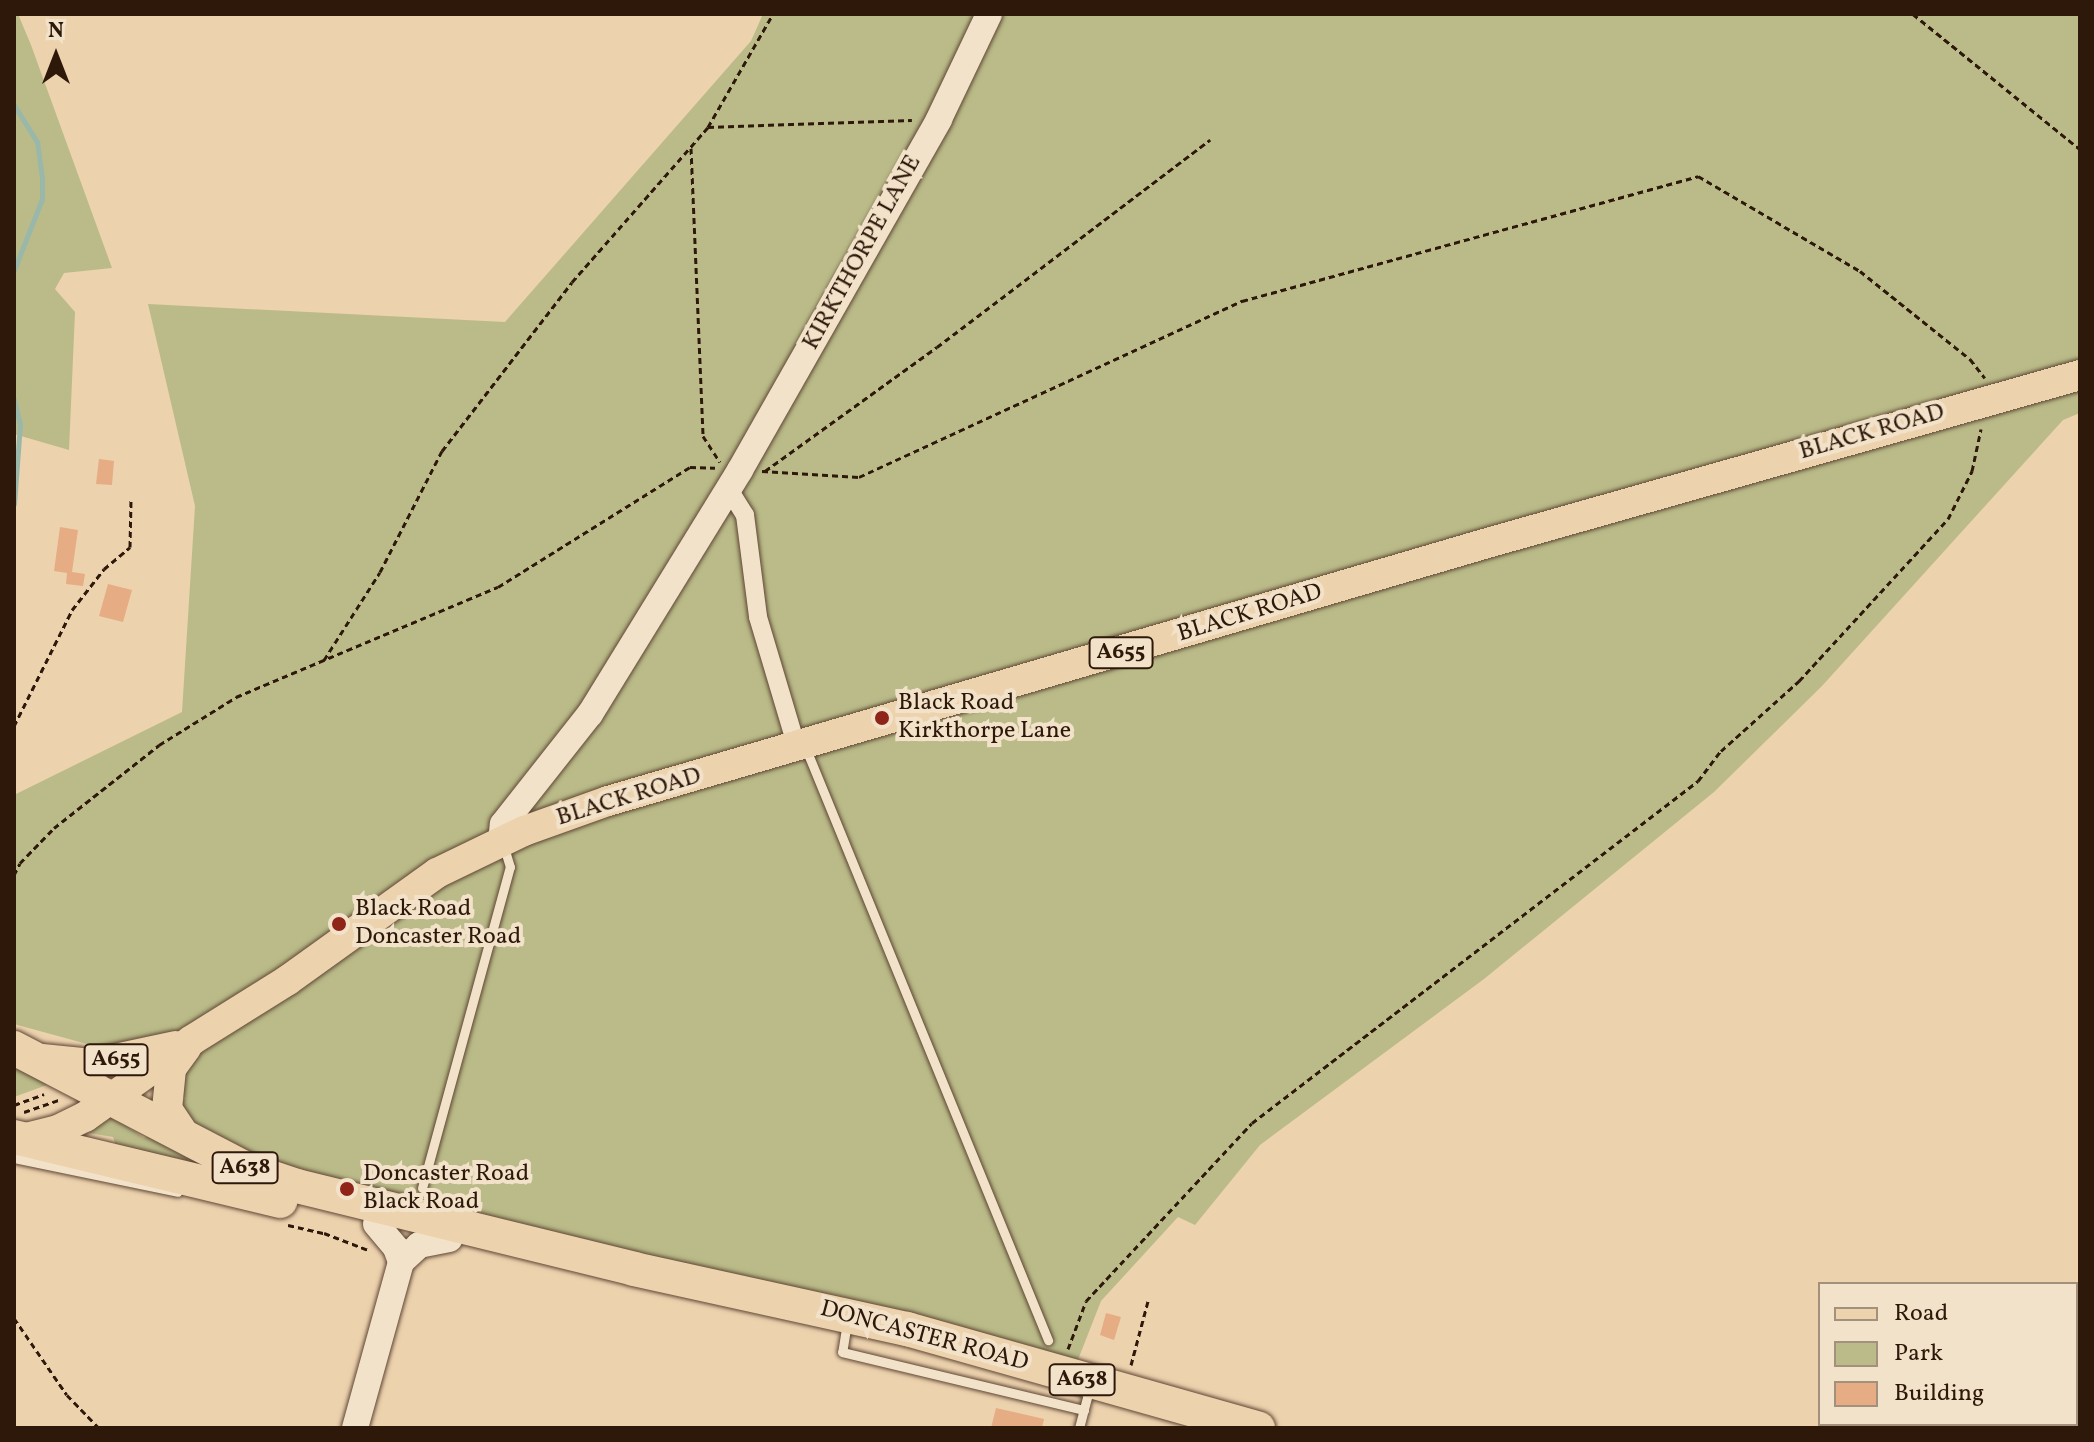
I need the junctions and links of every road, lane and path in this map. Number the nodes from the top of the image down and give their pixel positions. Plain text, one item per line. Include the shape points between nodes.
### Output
1 (773, 14) edge
2 (989, 14) edge
3 (1913, 14) edge
4 (939, 119) junction
5 (708, 127) junction
6 (1210, 140) dead end
7 (691, 146) junction
8 (2080, 149) edge
9 (2080, 375) edge
10 (1991, 399) junction
11 (744, 476) junction
12 (131, 499) dead end
13 (324, 660) junction
14 (14, 726) edge
15 (801, 747) junction
16 (501, 840) junction
17 (14, 875) edge
18 (192, 1040) junction
19 (26, 1053) edge
20 (113, 1098) junction
21 (187, 1139) junction
22 (17, 1145) edge
23 (422, 1188) dead end
24 (397, 1236) junction
25 (634, 1269) junction
26 (1148, 1301) dead end
27 (14, 1318) edge
28 (1048, 1340) dead end
29 (1067, 1354) dead end
30 (1124, 1392) junction
31 (1088, 1396) junction
32 (99, 1428) edge
33 (355, 1428) edge
34 (1079, 1428) edge
35 (1258, 1428) edge

1 - 5 path
2 - 4 street, KIRKTHORPE LANE
3 - 8 path
4 - 5 path
4 - 11 street, KIRKTHORPE LANE
5 - 7 path
6 - 11 path
7 - 13 path via 572,282 442,451 380,572
7 - 13 path via 703,436 725,469 690,467 498,587
9 - 10 main road, BLACK ROAD / A655
10 - 11 path via 1970,359 1860,271 1698,176 1242,301 859,477
10 - 15 main road, BLACK ROAD / A655
10 - 29 path via 1972,471 1948,519 1799,681 1721,751 1698,781 1252,1123 1086,1301
11 - 15 street via 758,617
11 - 16 street, KIRKTHORPE LANE via 590,714 503,824
12 - 14 path via 130,547 104,569 72,610
13 - 17 path via 236,697 159,745 54,828
15 - 16 main road, BLACK ROAD / A655 via 608,801
15 - 28 lane
16 - 18 main road, BLACK ROAD / A655 via 437,873 288,980
16 - 23 lane via 510,867
18 - 19 main road, BLACK ROAD / A655 via 92,1064
18 - 20 main road, BLACK ROAD / A655
18 - 21 main road, BLACK ROAD / A655 via 167,1083 167,1109
19 - 20 highway, DONCASTER ROAD / A638
20 - 21 highway, DONCASTER ROAD / A638
20 - 22 main road, BLACK ROAD / A655 via 58,1130
21 - 24 highway, DONCASTER ROAD / A638
22 - 24 highway, DONCASTER ROAD / A638 via 238,1191
24 - 25 highway, DONCASTER ROAD / A638
24 - 25 highway, DONCASTER ROAD / A638 via 449,1239
24 - 33 street
25 - 31 highway, DONCASTER ROAD / A638 via 848,1314
26 - 30 path
27 - 32 path via 67,1395
30 - 31 highway, DONCASTER ROAD / A638
30 - 35 highway, DONCASTER ROAD / A638
31 - 34 lane

